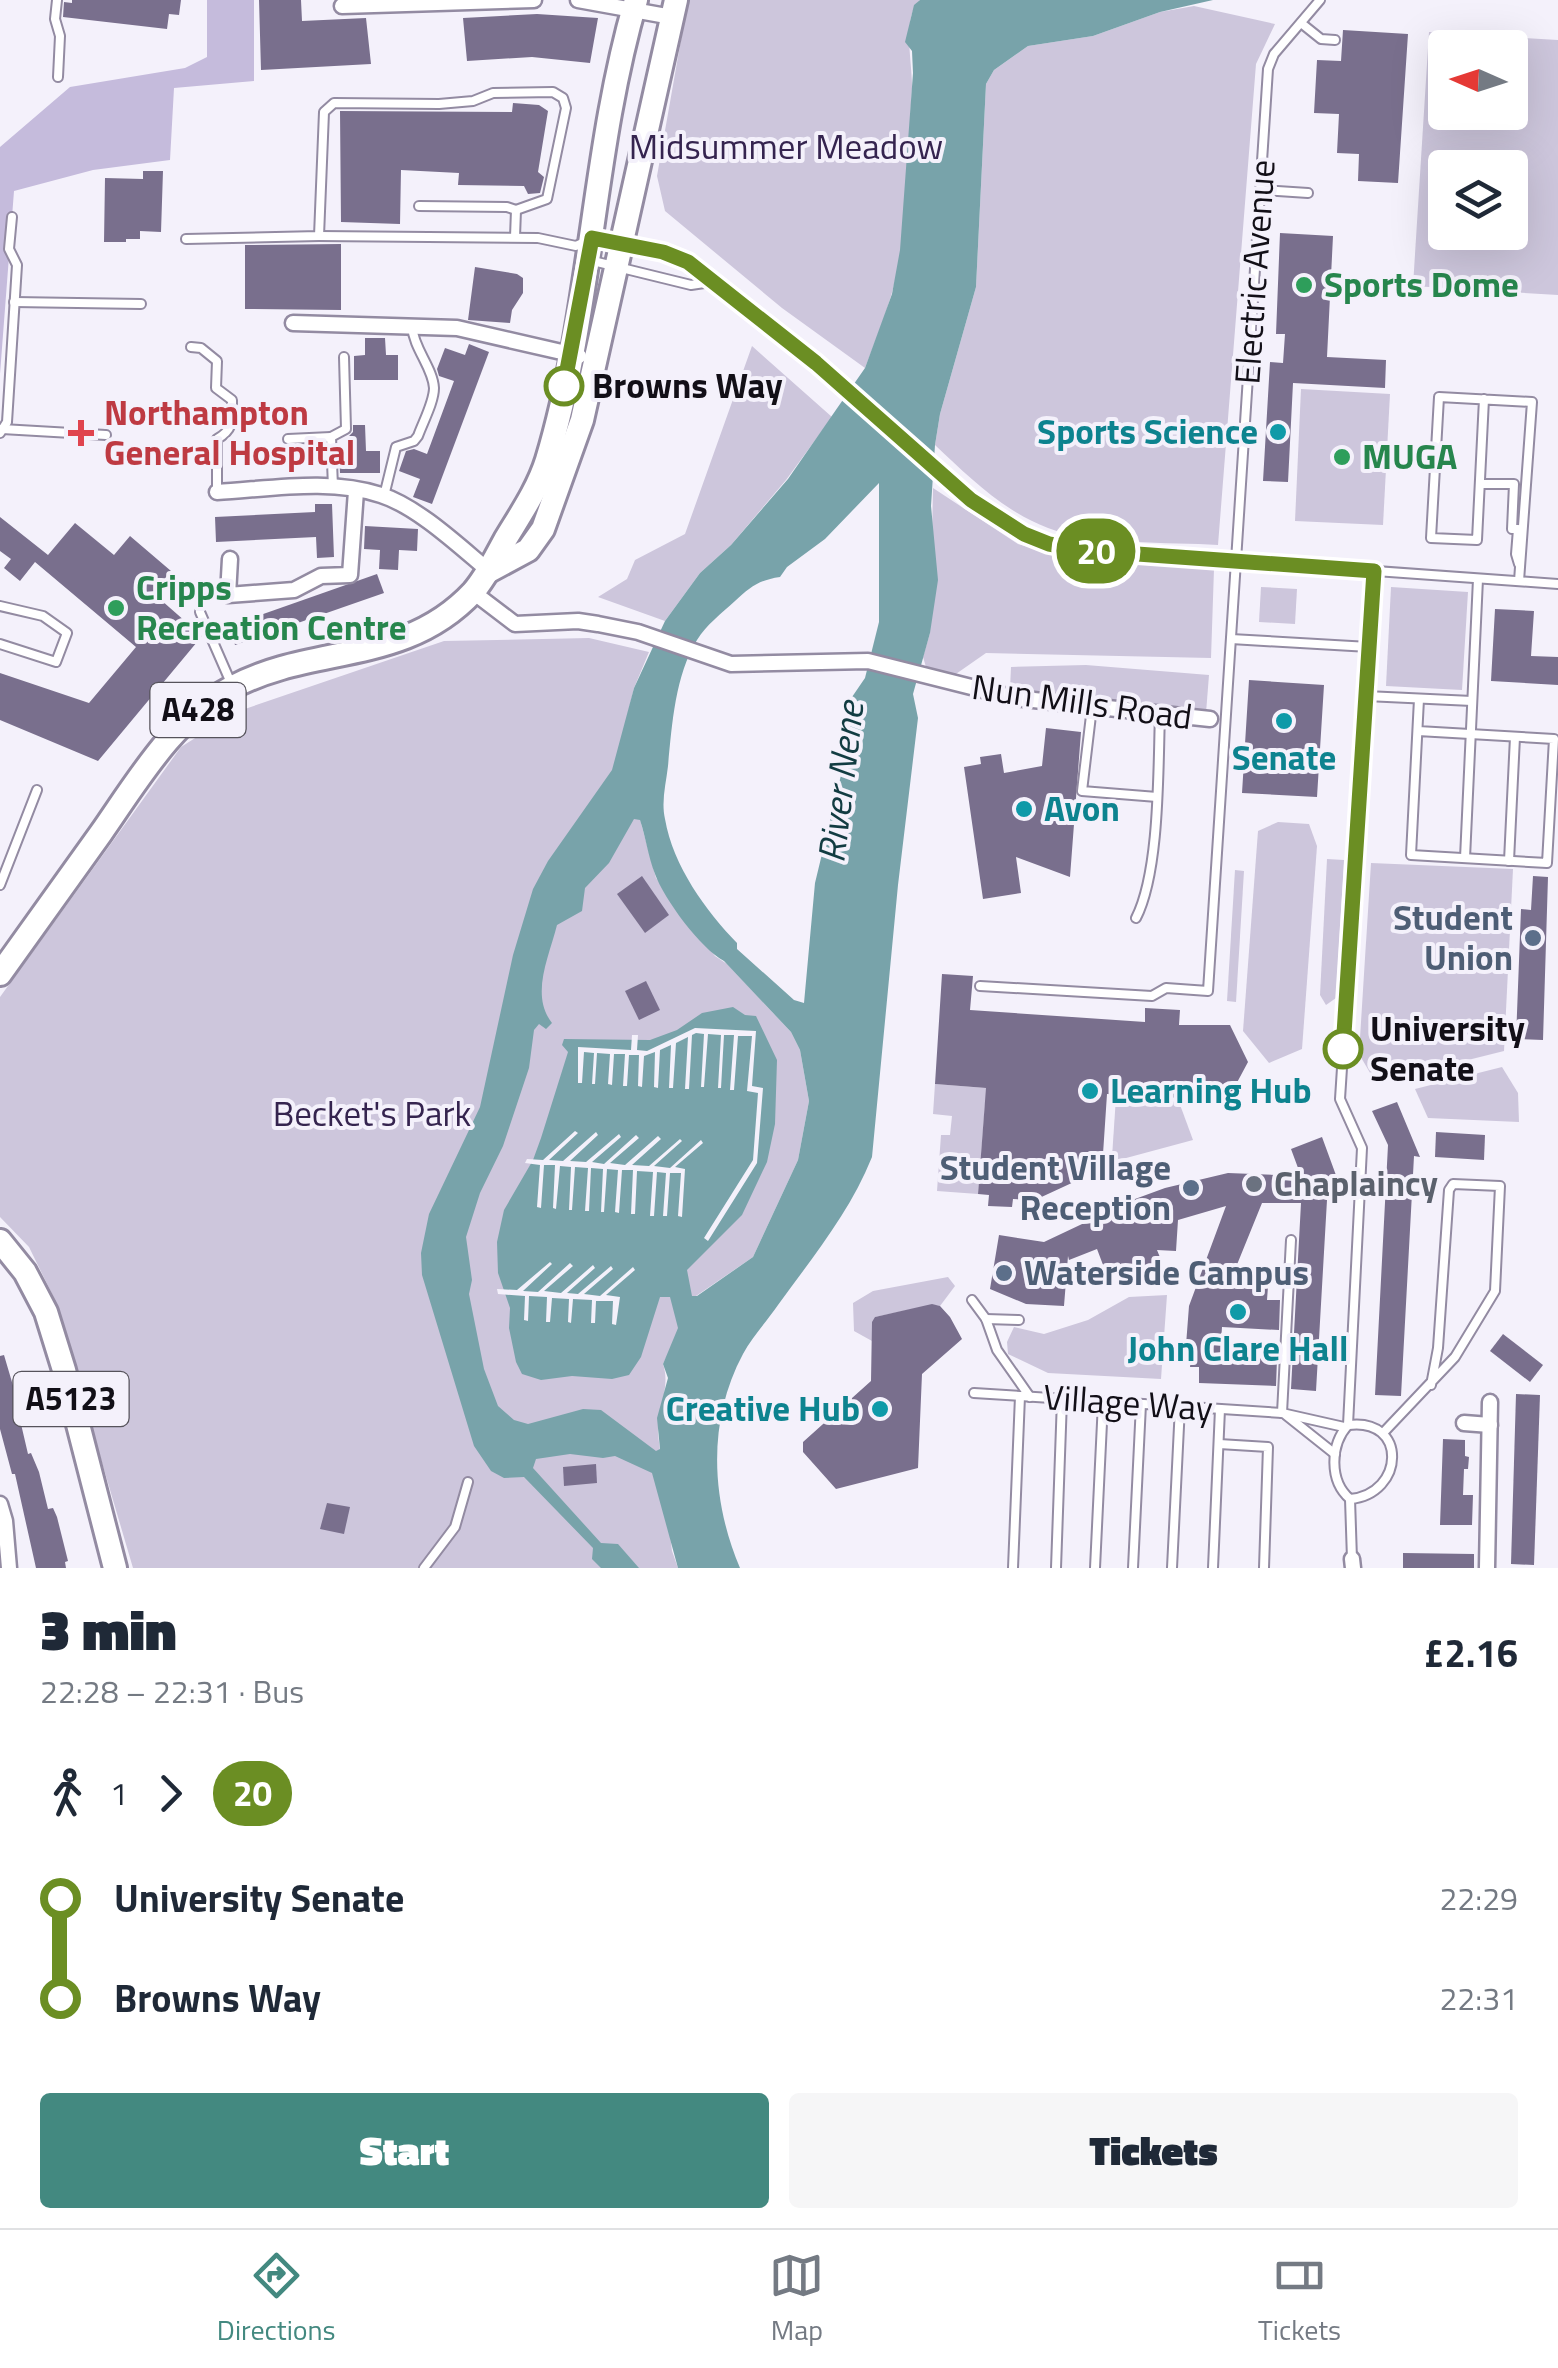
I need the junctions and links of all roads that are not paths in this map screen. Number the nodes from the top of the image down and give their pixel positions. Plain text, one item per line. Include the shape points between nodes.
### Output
1 (57, 0) edge
2 (534, 0) edge
3 (578, 0) edge
4 (1320, 0) edge
5 (634, 5) edge
6 (342, 6) dead end
7 (674, 8) edge
8 (1301, 23) junction
9 (1335, 40) dead end
10 (58, 77) dead end
11 (1262, 190) junction
12 (1308, 192) dead end
13 (419, 206) dead end
14 (516, 210) junction
15 (12, 216) dead end
16 (319, 236) junction
17 (515, 237) junction
18 (186, 239) dead end
19 (622, 242) junction
20 (585, 248) junction
21 (614, 266) junction
22 (711, 282) junction
23 (14, 302) junction
24 (141, 304) dead end
25 (293, 323) dead end
26 (412, 326) junction
27 (191, 347) dead end
28 (571, 354) junction
29 (344, 357) dead end
30 (595, 360) junction
31 (1484, 400) junction
32 (1, 431) edge
33 (106, 435) dead end
34 (331, 437) junction
35 (288, 439) dead end
36 (1480, 484) junction
37 (334, 487) junction
38 (356, 490) junction
39 (218, 492) joint
40 (384, 496) junction
41 (230, 558) dead end
42 (1236, 561) junction
43 (1519, 564) junction
44 (489, 571) junction
45 (1374, 571) junction
46 (1478, 578) junction
47 (1519, 582) junction
48 (1558, 584) edge
49 (473, 592) junction
50 (0, 606) edge
51 (200, 612) dead end
52 (1231, 639) junction
53 (0, 644) edge
54 (1369, 647) junction
55 (232, 687) junction
56 (1366, 696) junction
57 (1420, 699) junction
58 (1472, 701) junction
59 (1092, 706) junction
60 (1160, 714) junction
61 (1218, 719) junction
62 (1418, 732) junction
63 (1470, 734) junction
64 (1515, 737) junction
65 (37, 790) dead end
66 (1156, 797) junction
67 (1465, 858) junction
68 (1509, 861) junction
69 (0, 885) edge
70 (1136, 918) dead end
71 (0, 974) edge
72 (980, 986) dead end
73 (1290, 1240) dead end
74 (0, 1241) edge
75 (972, 1300) dead end
76 (986, 1320) junction
77 (1020, 1320) dead end
78 (1430, 1385) junction
79 (974, 1394) dead end
80 (1025, 1397) junction
81 (1062, 1399) junction
82 (1103, 1402) junction
83 (1490, 1402) dead end
84 (1142, 1404) junction
85 (1180, 1406) junction
86 (1220, 1409) junction
87 (1282, 1413) junction
88 (1464, 1423) dead end
89 (1346, 1426) junction
90 (1490, 1426) junction
91 (1383, 1433) junction
92 (1219, 1444) junction
93 (1335, 1454) junction
94 (468, 1482) dead end
95 (1350, 1498) junction
96 (0, 1504) edge
97 (1352, 1563) edge
98 (9, 1568) edge
99 (115, 1568) edge
100 (424, 1568) edge
101 (1013, 1568) edge
102 (1056, 1568) edge
103 (1095, 1568) edge
104 (1132, 1568) edge
105 (1172, 1568) edge
106 (1213, 1568) edge
107 (1264, 1568) edge
108 (1486, 1568) edge

1 - 10 lane
2 - 6 street
3 - 5 street
4 - 8 lane, Electric Avenue
5 - 7 street
5 - 20 main road, A428
7 - 19 main road, A428
8 - 9 lane via 1320,39
8 - 11 lane, Electric Avenue via 1268,69
11 - 12 lane
11 - 42 lane, Electric Avenue
13 - 14 lane
14 - 16 lane via 547,199 566,108 554,92 493,92 438,104 334,104 324,112
14 - 17 lane
15 - 23 lane
16 - 17 lane
16 - 18 lane
17 - 20 lane
19 - 20 lane
19 - 21 main road, A428
19 - 22 lane via 688,262
20 - 21 lane
20 - 28 main road, A428
21 - 22 lane via 690,285
21 - 30 main road, A428
22 - 42 lane via 816,363 971,500 1024,534 1082,550
23 - 24 lane
23 - 32 lane via 7,422
25 - 26 street
26 - 28 street via 457,328
26 - 40 lane via 434,390 418,436 396,446
27 - 39 lane via 217,361 216,388 232,400 232,425 217,440
28 - 30 street
28 - 44 main road, A428 via 546,462
29 - 34 lane via 346,429
30 - 44 main road, A428 via 582,420 543,529 528,550
31 - 36 lane
31 - 36 lane via 1439,397 1431,538 1477,540
31 - 43 lane via 1532,402
32 - 33 lane
34 - 35 lane
34 - 37 lane
36 - 43 lane via 1514,484
37 - 38 street
37 - 39 street
38 - 40 street
38 - 41 street via 350,575 321,576 294,590 228,596
40 - 44 street
42 - 45 lane
42 - 52 lane, Electric Avenue
43 - 47 lane
44 - 49 main road, A428
45 - 46 lane
45 - 54 lane
46 - 47 lane
46 - 58 lane
47 - 48 lane
49 - 55 main road, A428 via 413,636
49 - 59 street, Nun Mills Road via 515,624 578,622 638,632 731,664 868,661 1016,698
50 - 53 lane via 42,616 68,633 56,662
51 - 55 lane
52 - 54 lane
52 - 61 lane, Electric Avenue
54 - 56 lane
55 - 71 main road, A428 via 163,745
56 - 57 lane
56 - 89 lane via 1340,1099 1362,1148
57 - 58 lane
57 - 62 lane
58 - 63 lane
59 - 60 street, Nun Mills Road
59 - 66 lane via 1082,792
60 - 61 street, Nun Mills Road
60 - 66 lane
61 - 72 lane, Electric Avenue via 1208,991 1166,988 1152,996
62 - 63 lane
62 - 67 lane via 1411,856
63 - 64 lane
63 - 67 lane
64 - 68 lane
64 - 68 lane via 1554,739 1547,863
65 - 69 lane
66 - 70 lane via 1145,900
67 - 68 lane
73 - 87 lane
74 - 99 main road, A5123 via 46,1312
75 - 76 lane
76 - 77 lane
76 - 80 lane
78 - 78 lane via 1448,1190 1453,1184 1500,1186 1495,1290 1456,1357
78 - 91 lane
79 - 80 lane, Village Way
80 - 81 lane, Village Way
80 - 101 lane
81 - 82 lane, Village Way
81 - 102 lane
82 - 84 lane, Village Way
82 - 103 lane
83 - 90 street
84 - 85 lane, Village Way
84 - 104 lane
85 - 86 lane, Village Way
85 - 105 lane
86 - 87 lane, Village Way
86 - 92 lane
87 - 89 lane, Village Way
87 - 93 lane
88 - 90 street
89 - 91 lane via 1373,1426
89 - 93 lane
90 - 108 street
91 - 95 lane via 1392,1450 1380,1488 1369,1497
92 - 106 lane
92 - 107 lane via 1268,1448
93 - 95 lane via 1336,1479
94 - 100 lane via 455,1527
95 - 97 lane
96 - 98 street

